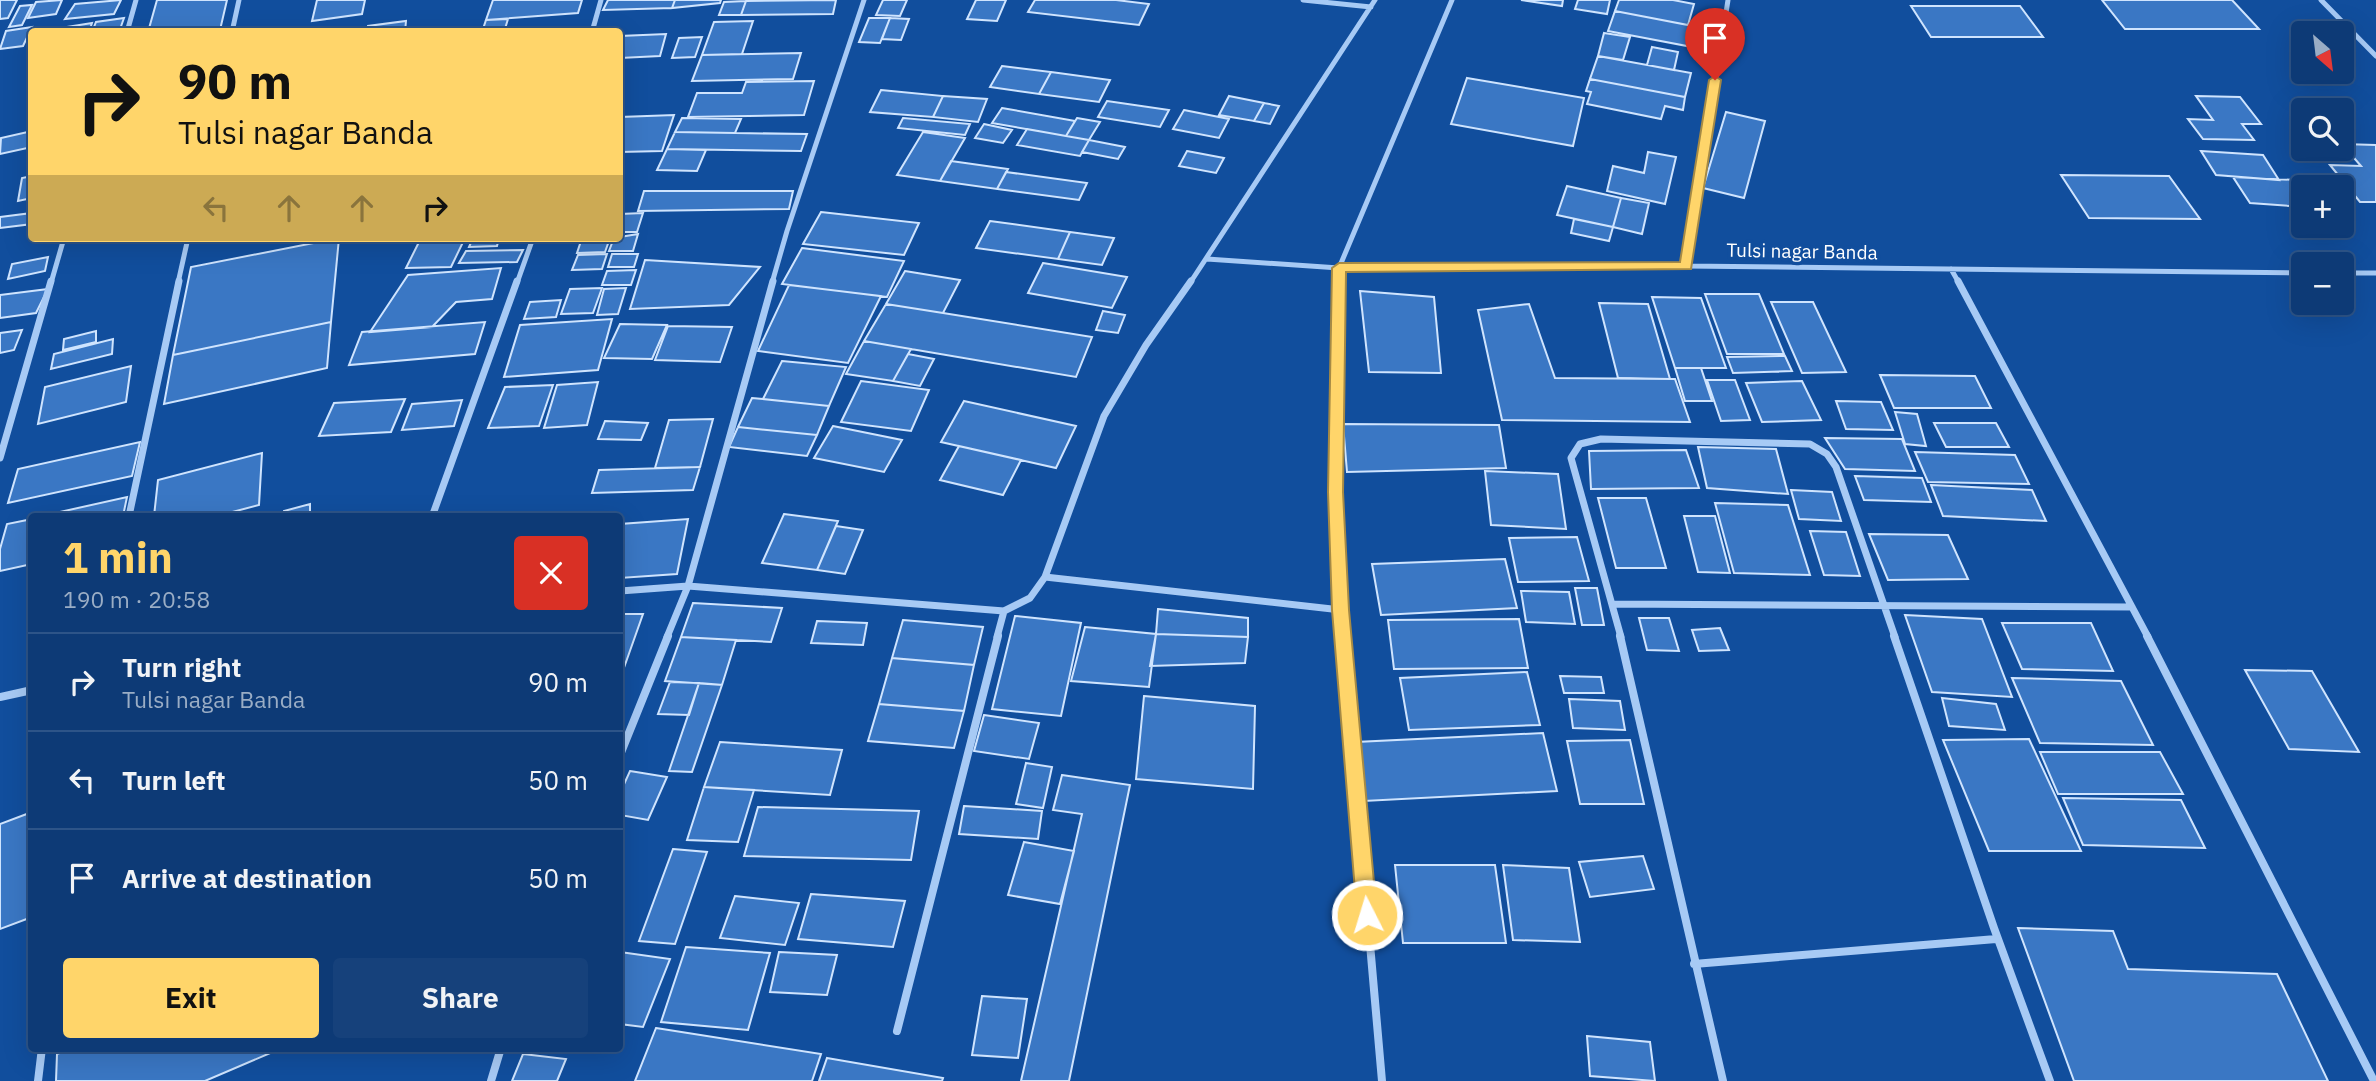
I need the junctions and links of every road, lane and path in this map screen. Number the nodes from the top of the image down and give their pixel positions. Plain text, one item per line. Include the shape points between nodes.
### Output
1 (136, 0) edge
2 (239, 0) edge
3 (601, 0) edge
4 (864, 0) edge
5 (1303, 0) edge
6 (1452, 0) edge
7 (1728, 0) edge
8 (2321, 0) edge
9 (1373, 3) edge
10 (128, 28) edge
11 (233, 28) edge
12 (593, 28) edge
13 (2376, 56) edge
14 (63, 242) edge
15 (187, 242) edge
16 (532, 242) edge
17 (1207, 259) junction
18 (1686, 266) junction
19 (1339, 268) junction
20 (1951, 269) junction
21 (2291, 272) edge
22 (2354, 273) edge
23 (2376, 273) edge
24 (0, 458) edge
25 (130, 513) edge
26 (433, 513) edge
27 (1045, 577) junction
28 (688, 586) junction
29 (623, 591) edge
30 (1613, 604) junction
31 (1885, 606) junction
32 (2132, 607) junction
33 (1341, 610) junction
34 (1004, 611) junction
35 (28, 691) edge
36 (0, 697) edge
37 (623, 748) edge
38 (1996, 939) junction
39 (1694, 964) junction
40 (897, 1031) dead end
41 (42, 1052) edge
42 (499, 1052) edge
43 (38, 1081) edge
44 (491, 1081) edge
45 (1382, 1081) edge
46 (1723, 1081) edge
47 (2050, 1081) edge
48 (2374, 1081) edge

1 - 10 street
2 - 11 street
3 - 12 street
4 - 28 street via 787,231
5 - 9 street
6 - 19 street
7 - 18 street
8 - 13 street
9 - 17 street
14 - 24 street
15 - 25 street
16 - 26 street
17 - 19 street, Tulsi nagar Banda
17 - 27 street via 1146,345 1104,416
18 - 19 street, Tulsi nagar Banda
18 - 20 street, Tulsi nagar Banda
19 - 33 street via 1335,492
20 - 21 street, Tulsi nagar Banda
20 - 32 street
22 - 23 street
27 - 33 street
27 - 34 street via 1030,598
28 - 29 street
28 - 34 street
28 - 37 street
30 - 31 street
30 - 31 street via 1571,458 1580,444 1601,439 1810,444 1827,454 1836,467
30 - 39 street
31 - 32 street
31 - 38 street
32 - 48 street
33 - 45 street
34 - 40 street
35 - 36 street
38 - 39 street
38 - 47 street
39 - 46 street
41 - 43 street
42 - 44 street

